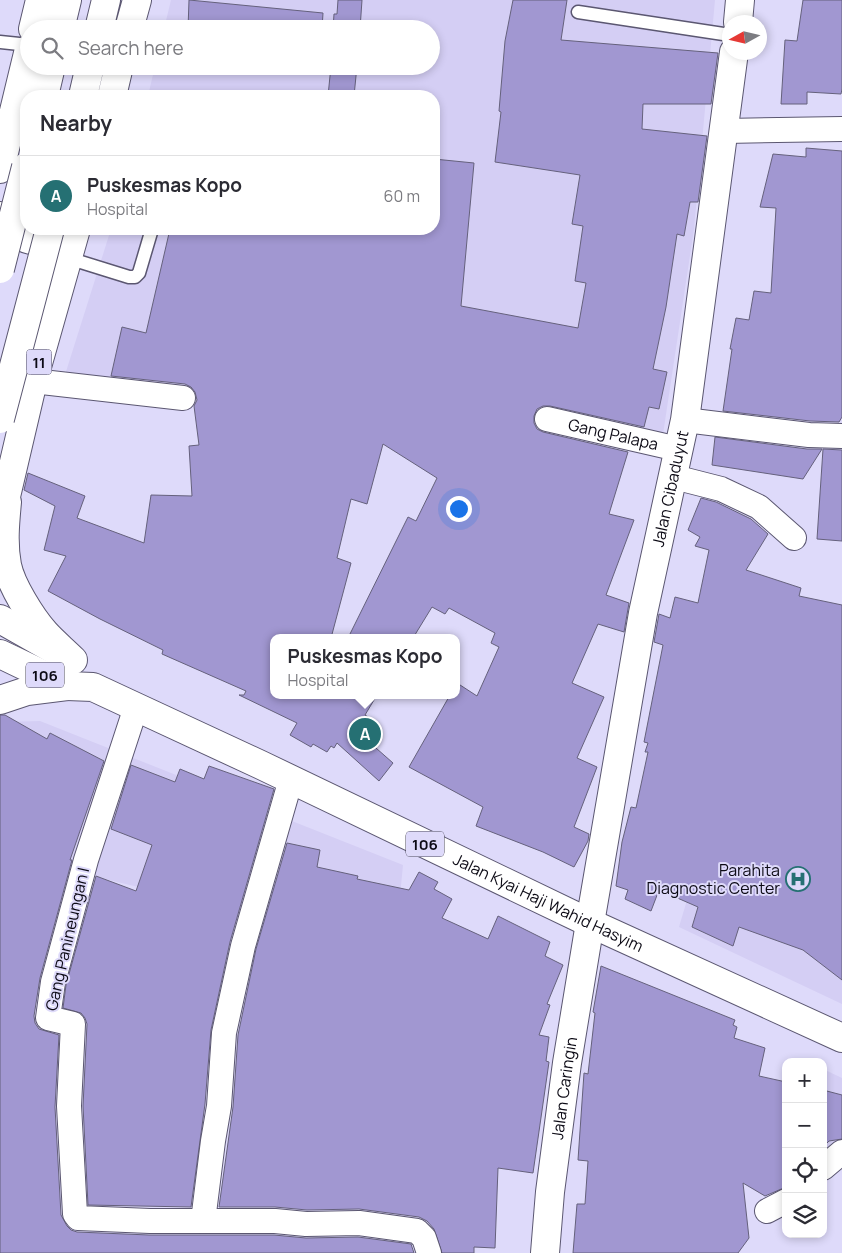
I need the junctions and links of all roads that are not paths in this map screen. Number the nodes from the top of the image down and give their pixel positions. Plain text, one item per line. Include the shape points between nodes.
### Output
1 (40, 0) edge
2 (67, 0) edge
3 (106, 0) edge
4 (137, 0) edge
5 (740, 0) edge
6 (578, 12) dead end
7 (739, 15) edge
8 (36, 20) edge
9 (62, 20) edge
10 (101, 20) edge
11 (131, 20) edge
12 (722, 34) edge
13 (0, 42) edge
14 (20, 45) edge
15 (733, 60) edge
16 (22, 75) edge
17 (49, 75) edge
18 (88, 75) edge
19 (118, 75) edge
20 (45, 90) edge
21 (85, 90) edge
22 (114, 90) edge
23 (842, 129) edge
24 (724, 131) junction
25 (2, 152) edge
26 (20, 190) edge
27 (0, 216) edge
28 (48, 235) edge
29 (61, 235) edge
30 (74, 235) edge
31 (150, 235) edge
32 (68, 258) junction
33 (0, 269) edge
34 (34, 381) junction
35 (183, 398) dead end
36 (0, 419) edge
37 (547, 419) dead end
38 (685, 420) junction
39 (842, 436) edge
40 (678, 449) junction
41 (674, 477) junction
42 (7, 496) junction
43 (0, 522) edge
44 (794, 538) dead end
45 (0, 619) edge
46 (0, 654) edge
47 (73, 660) junction
48 (80, 686) junction
49 (0, 700) edge
50 (136, 706) junction
51 (291, 779) junction
52 (590, 923) junction
53 (842, 1038) edge
54 (842, 1152) edge
55 (827, 1165) edge
56 (203, 1221) junction
57 (429, 1253) edge
58 (544, 1253) edge

1 - 8 main road
2 - 9 main road
3 - 10 main road
4 - 11 main road
5 - 7 main road
6 - 12 lane
13 - 14 lane
15 - 24 main road, Jalan Cibaduyut
16 - 25 main road
17 - 20 main road
18 - 21 main road
19 - 22 main road
23 - 24 street
24 - 38 main road, Jalan Cibaduyut
26 - 33 main road, bridge
27 - 29 main road via 13,232 25,239 39,241
28 - 36 main road, 11, bridge
30 - 32 main road, 11
31 - 32 lane via 135,277
32 - 34 main road, 11
34 - 35 street
34 - 42 main road, 11
37 - 40 street, Gang Palapa
38 - 39 street
38 - 40 main road, Jalan Cibaduyut
40 - 41 main road, Jalan Cibaduyut
41 - 44 street via 721,489 759,508
41 - 52 main road, Jalan Cibaduyut via 643,613
42 - 43 main road, 11
42 - 47 main road via 5,546 14,582 44,632
45 - 47 main road, Jalan Kyai Haji Wahid Hasyim / 106
46 - 48 main road, Jalan Kyai Haji Wahid Hasyim / 106
47 - 48 main road, Jalan Kyai Haji Wahid Hasyim / 106
48 - 49 main road via 27,691
48 - 50 main road, Jalan Kyai Haji Wahid Hasyim / 106
50 - 51 main road, Jalan Kyai Haji Wahid Hasyim / 106
50 - 56 street, Gang Panineungan I via 86,860 53,982 48,1018 73,1024 69,1106 74,1214 78,1218
51 - 52 main road, Jalan Kyai Haji Wahid Hasyim / 106
51 - 56 street via 243,946 225,1024 219,1106
52 - 53 main road, Jalan Kyai Haji Wahid Hasyim / 106
52 - 58 main road, Jalan Caringin via 566,1063
54 - 55 street
56 - 57 street via 359,1223 411,1230 424,1238

